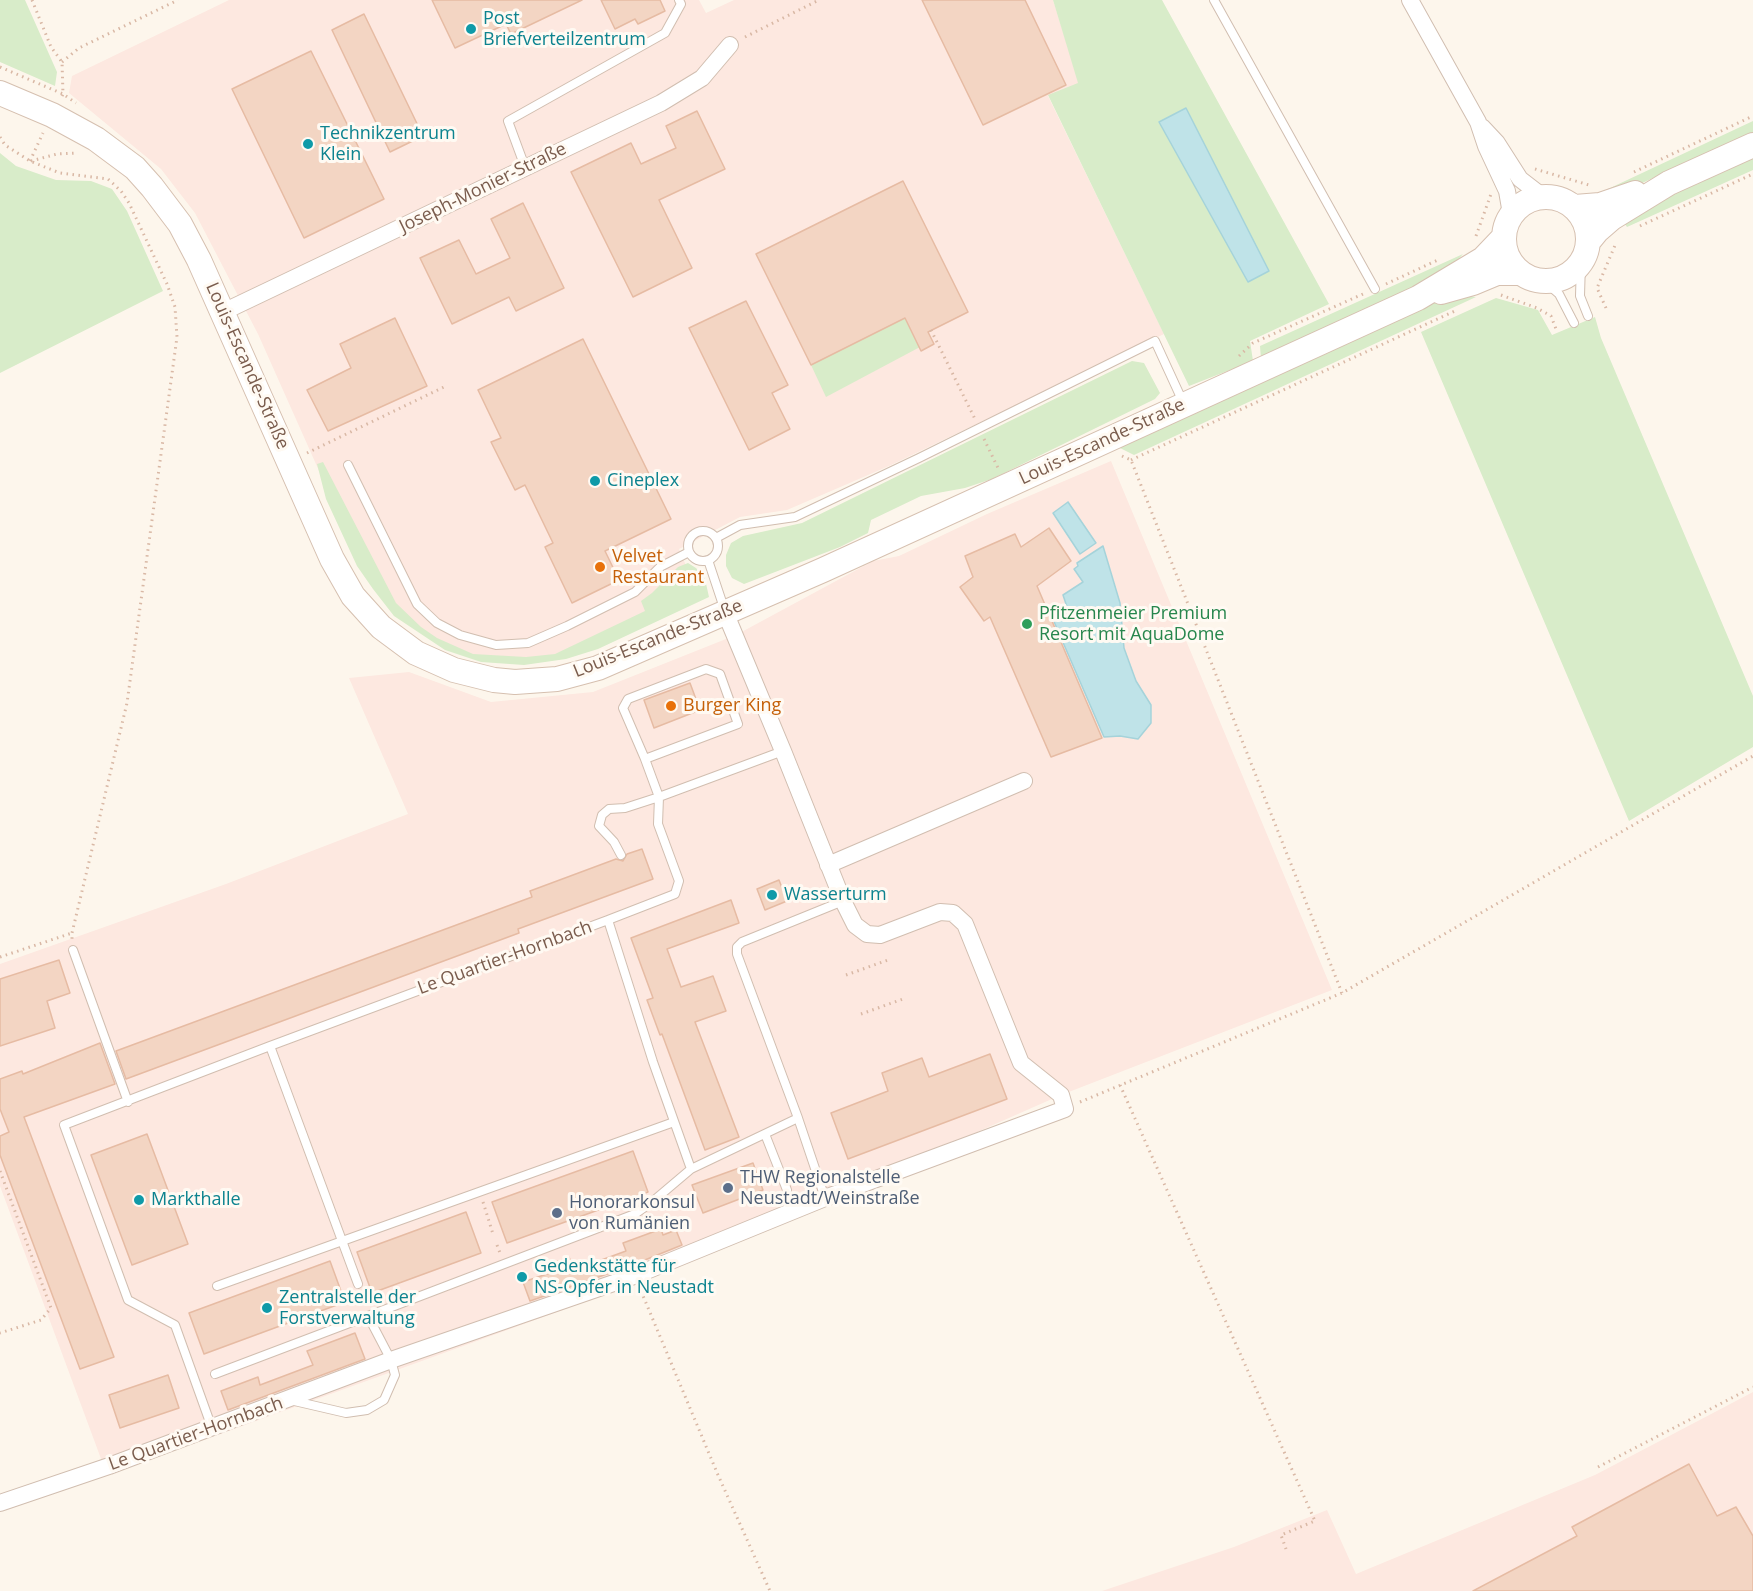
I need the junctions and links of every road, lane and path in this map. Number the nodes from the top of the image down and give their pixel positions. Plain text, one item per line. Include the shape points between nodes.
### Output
1 (32, 0) edge
2 (178, 0) edge
3 (679, 0) edge
4 (819, 0) edge
5 (1214, 0) edge
6 (1410, 0) edge
7 (730, 45) joint
8 (62, 63) junction
9 (0, 67) edge
10 (0, 93) edge
11 (58, 104) junction
12 (1753, 116) edge
13 (1478, 122) junction
14 (0, 137) edge
15 (1753, 145) edge
16 (80, 153) dead end
17 (30, 161) junction
18 (525, 167) junction
19 (1532, 169) dead end
20 (1630, 174) dead end
21 (1753, 174) edge
22 (1669, 183) junction
23 (1492, 188) dead end
24 (1600, 188) dead end
25 (1542, 196) junction
26 (1575, 207) junction
27 (1508, 226) junction
28 (1630, 231) dead end
29 (1619, 236) dead end
30 (1473, 244) dead end
31 (1585, 252) junction
32 (1448, 255) dead end
33 (1532, 277) junction
34 (1375, 289) junction
35 (1497, 293) dead end
36 (1418, 298) junction
37 (1463, 308) dead end
38 (1606, 308) dead end
39 (223, 312) junction
40 (1588, 316) dead end
41 (1574, 323) dead end
42 (1556, 329) dead end
43 (931, 330) dead end
44 (1253, 343) dead end
45 (444, 387) dead end
46 (1184, 404) junction
47 (979, 428) junction
48 (289, 461) junction
49 (348, 465) dead end
50 (1007, 485) junction
51 (716, 538) junction
52 (689, 552) junction
53 (708, 560) junction
54 (725, 612) junction
55 (783, 751) junction
56 (1753, 756) edge
57 (645, 759) junction
58 (1024, 781) dead end
59 (659, 797) junction
60 (621, 855) dead end
61 (828, 864) junction
62 (843, 901) junction
63 (608, 920) junction
64 (72, 933) junction
65 (73, 950) joint
66 (0, 957) edge
67 (891, 959) dead end
68 (846, 975) dead end
69 (1342, 993) junction
70 (906, 998) dead end
71 (861, 1014) dead end
72 (270, 1046) junction
73 (1120, 1085) junction
74 (128, 1102) junction
75 (1065, 1109) junction
76 (798, 1118) junction
77 (674, 1122) junction
78 (765, 1134) junction
79 (691, 1169) junction
80 (0, 1171) edge
81 (787, 1190) dead end
82 (480, 1192) junction
83 (825, 1198) junction
84 (493, 1234) dead end
85 (341, 1242) junction
86 (634, 1275) junction
87 (358, 1284) dead end
88 (217, 1286) dead end
89 (368, 1316) junction
90 (0, 1333) edge
91 (391, 1360) junction
92 (215, 1374) dead end
93 (1753, 1387) edge
94 (289, 1400) junction
95 (212, 1428) junction
96 (1598, 1467) dead end
97 (0, 1503) edge
98 (1286, 1549) dead end
99 (770, 1591) edge

1 - 8 path
2 - 8 path via 79,48
3 - 18 lane via 681,4 665,33 508,121
4 - 7 path
5 - 34 lane
6 - 13 street
7 - 18 street, Joseph-Monier-Straße via 702,78 661,103
8 - 11 path
9 - 11 path
10 - 11 street, Louis-Escande-Straße
11 - 17 path
11 - 39 street, Louis-Escande-Straße via 88,134 135,168 168,207 190,242
12 - 20 path
13 - 25 street via 1520,179
13 - 27 street via 1507,191
14 - 17 path via 5,145
15 - 22 street
16 - 17 path
17 - 64 path via 60,172 108,179 121,190 167,284 175,307 177,337 127,703
18 - 39 street, Joseph-Monier-Straße
19 - 24 path
21 - 28 path
22 - 26 street via 1600,205
22 - 31 street via 1612,218 1597,231
23 - 30 path
25 - 26 street via 1556,197
25 - 27 street via 1525,202
26 - 31 street via 1586,223
27 - 33 street via 1507,254 1513,265
27 - 36 street, Louis-Escande-Straße via 1483,259
29 - 38 path via 1597,288
31 - 33 street via 1565,277
31 - 40 lane via 1580,296
32 - 34 path
33 - 36 street, Louis-Escande-Straße via 1497,273
33 - 41 lane via 1559,294
34 - 44 path
35 - 42 path via 1551,316
36 - 46 street, Louis-Escande-Straße
37 - 69 path via 1131,460
39 - 48 street, Louis-Escande-Straße
43 - 47 path
45 - 48 path
46 - 47 lane via 1155,341
46 - 50 street, Louis-Escande-Straße
47 - 50 path
47 - 51 lane via 795,517 740,525
48 - 54 street, Louis-Escande-Straße via 332,559 353,596 398,641 454,670 515,682 557,679 598,668
49 - 52 lane via 417,604 436,622 460,635 496,645 528,643 567,626 635,592 660,567
50 - 54 street, Louis-Escande-Straße
51 - 52 lane via 705,531 696,533 689,539
51 - 53 lane via 716,553
52 - 53 lane via 695,559
53 - 54 lane
54 - 55 street
55 - 59 lane
55 - 61 street
56 - 69 path
57 - 57 lane via 738,724 720,674 706,669 628,699 623,708
57 - 59 lane
58 - 61 street
59 - 60 lane via 609,809 602,815 599,826 615,842
59 - 63 lane via 658,824 679,881 675,894
61 - 62 street
62 - 75 street via 855,925 867,934 880,935 940,912 953,913 965,924 1021,1064 1061,1095
62 - 76 lane via 737,947
63 - 72 lane, Le Quartier-Hornbach
63 - 77 lane, Le Quartier-Hornbach
64 - 65 path
64 - 66 path
65 - 74 lane
67 - 68 path
69 - 73 path
70 - 71 path
72 - 74 lane, Le Quartier-Hornbach
72 - 85 lane
73 - 75 path
73 - 98 path via 1315,1521 1281,1535
74 - 95 lane, Le Quartier-Hornbach via 64,1125 128,1300 175,1325
75 - 83 street, Le Quartier-Hornbach
76 - 78 lane
76 - 83 lane
77 - 79 lane, Le Quartier-Hornbach
77 - 82 lane
78 - 79 lane
78 - 81 lane
79 - 89 lane via 635,1214
80 - 90 path via 51,1308 41,1320
82 - 84 path
82 - 85 lane
83 - 86 street, Le Quartier-Hornbach
85 - 87 lane
85 - 88 lane
86 - 91 street, Le Quartier-Hornbach
86 - 99 path
89 - 91 lane
89 - 92 lane
91 - 94 street, Le Quartier-Hornbach
91 - 94 lane via 395,1375 384,1400 367,1410 346,1413
93 - 96 path
94 - 95 street, Le Quartier-Hornbach
95 - 97 street, Le Quartier-Hornbach

